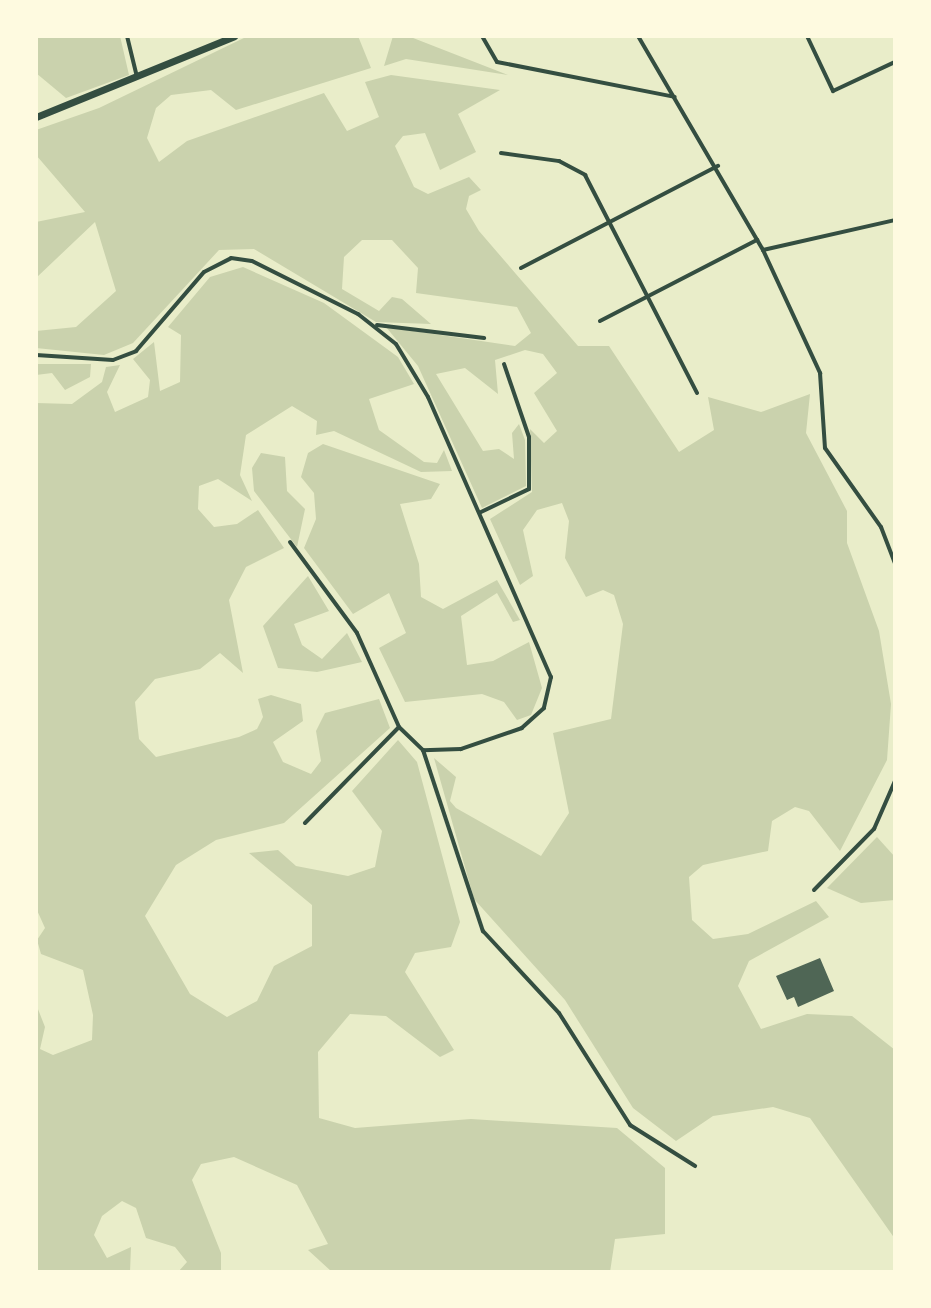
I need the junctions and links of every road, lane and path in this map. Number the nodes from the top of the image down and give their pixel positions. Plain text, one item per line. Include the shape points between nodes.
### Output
1 (127, 36) edge
2 (232, 36) edge
3 (482, 36) edge
4 (638, 36) edge
5 (807, 36) edge
6 (895, 62) edge
7 (137, 79) junction
8 (675, 97) junction
9 (36, 117) edge
10 (501, 153) dead end
11 (718, 166) junction
12 (895, 220) edge
13 (612, 221) junction
14 (757, 240) junction
15 (763, 250) junction
16 (521, 268) dead end
17 (649, 296) junction
18 (600, 321) dead end
19 (375, 325) junction
20 (484, 338) dead end
21 (36, 355) edge
22 (504, 364) dead end
23 (697, 393) dead end
24 (481, 512) junction
25 (290, 542) dead end
26 (895, 564) edge
27 (399, 727) junction
28 (423, 750) junction
29 (895, 781) edge
30 (305, 823) dead end
31 (814, 890) dead end
32 (695, 1166) dead end

1 - 7 street
2 - 7 main road
3 - 8 street via 497,62
4 - 8 street
5 - 6 street via 833,91
7 - 9 main road
8 - 11 street
10 - 13 street via 577,168
11 - 13 street
11 - 14 street
12 - 15 street
13 - 16 street
13 - 17 street
14 - 15 street
14 - 17 street
15 - 26 street via 820,373 825,448 881,527
17 - 18 street
17 - 23 street
19 - 20 street
19 - 21 street via 252,261 231,258 204,272 136,351 113,360
19 - 24 street via 417,375
22 - 24 street via 529,437 529,489
24 - 28 street via 549,667 548,699 522,728 461,749
25 - 27 street via 357,633
27 - 28 street
27 - 30 street
28 - 32 street via 483,931 559,1013 630,1125
29 - 31 street via 874,829

